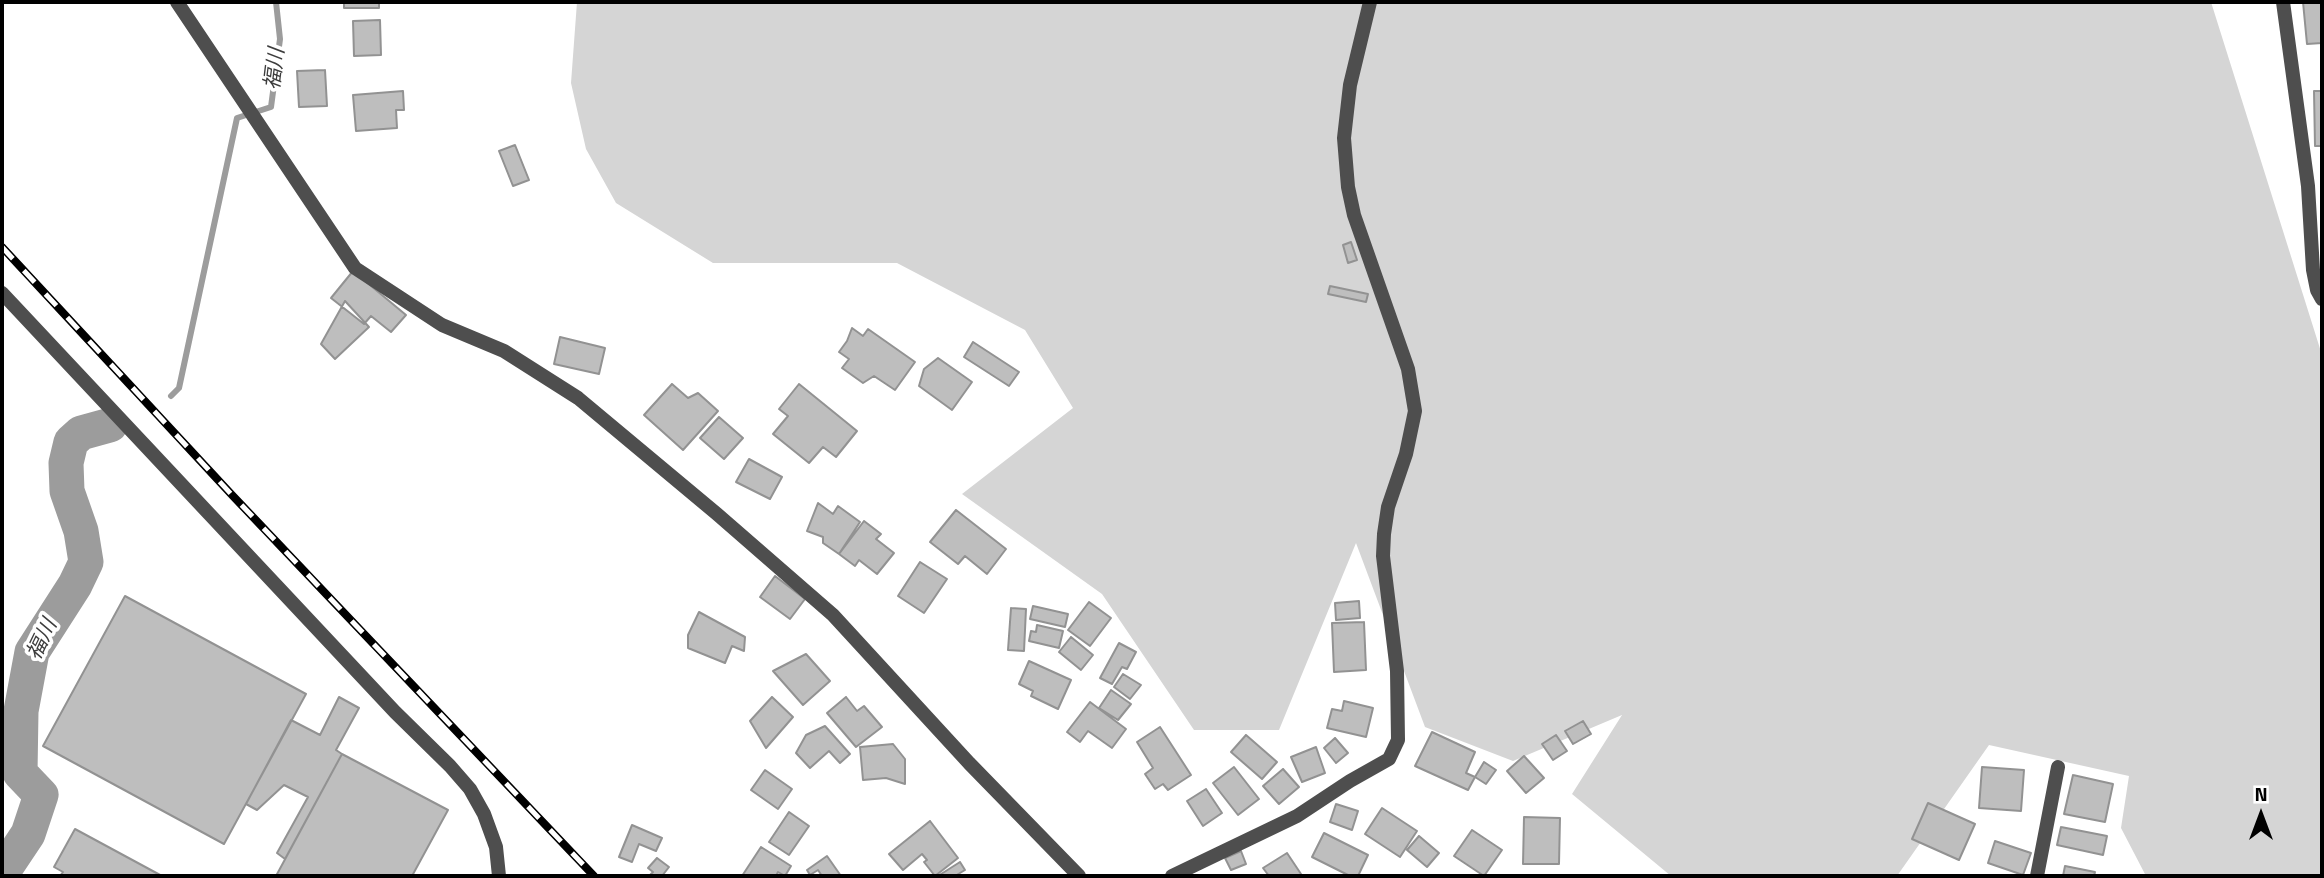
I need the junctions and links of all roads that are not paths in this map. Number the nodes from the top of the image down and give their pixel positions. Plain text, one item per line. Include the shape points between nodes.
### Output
1 (177, 2) edge
2 (1370, 2) edge
3 (2283, 2) edge
4 (2, 293) edge
5 (2322, 299) edge
6 (2058, 767) dead end
7 (499, 876) edge
8 (1079, 876) edge
9 (1172, 876) edge
10 (2037, 876) edge

1 - 8 street via 355,268 442,325 504,351 578,398 717,514 833,615
2 - 9 street via 1350,85 1345,138 1354,215 1408,369 1415,411 1384,534 1397,671 1398,740 1389,759 1297,816
3 - 5 street via 2308,186 2313,270
4 - 7 street via 470,789 496,846
6 - 10 street

